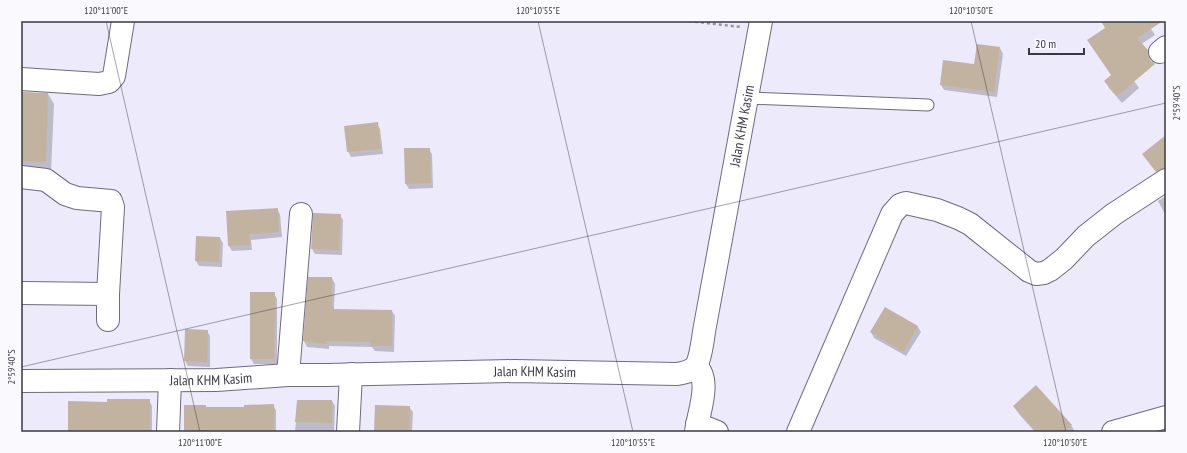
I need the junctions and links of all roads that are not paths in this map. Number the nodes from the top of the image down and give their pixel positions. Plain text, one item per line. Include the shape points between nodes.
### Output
1 (123, 21) edge
2 (760, 25) edge
3 (21, 79) edge
4 (748, 98) junction
5 (928, 105) dead end
6 (21, 177) edge
7 (1166, 180) edge
8 (301, 214) dead end
9 (21, 293) edge
10 (108, 294) junction
11 (108, 320) dead end
12 (686, 370) junction
13 (288, 374) junction
14 (351, 374) junction
15 (170, 380) junction
16 (21, 381) edge
17 (1166, 417) edge
18 (703, 429) edge
19 (168, 432) edge
20 (348, 432) edge
21 (798, 432) edge
22 (1113, 432) edge

1 - 3 street via 114,76 109,82 99,84
2 - 4 street, Jalan KHM Kasim
4 - 5 lane
4 - 12 street, Jalan KHM Kasim via 698,361
6 - 10 street via 46,180 65,194 77,198 111,201 113,207
7 - 21 street via 1114,214 1050,270 1036,274 1010,257 970,224 937,210 906,203 900,205 892,214
8 - 13 street
9 - 10 street
10 - 11 street
12 - 14 street, Jalan KHM Kasim via 632,374 514,370
12 - 18 street via 702,372
13 - 14 street, Jalan KHM Kasim
13 - 15 street, Jalan KHM Kasim via 216,380
14 - 20 street
15 - 16 street, Jalan KHM Kasim
15 - 19 street
17 - 22 street

